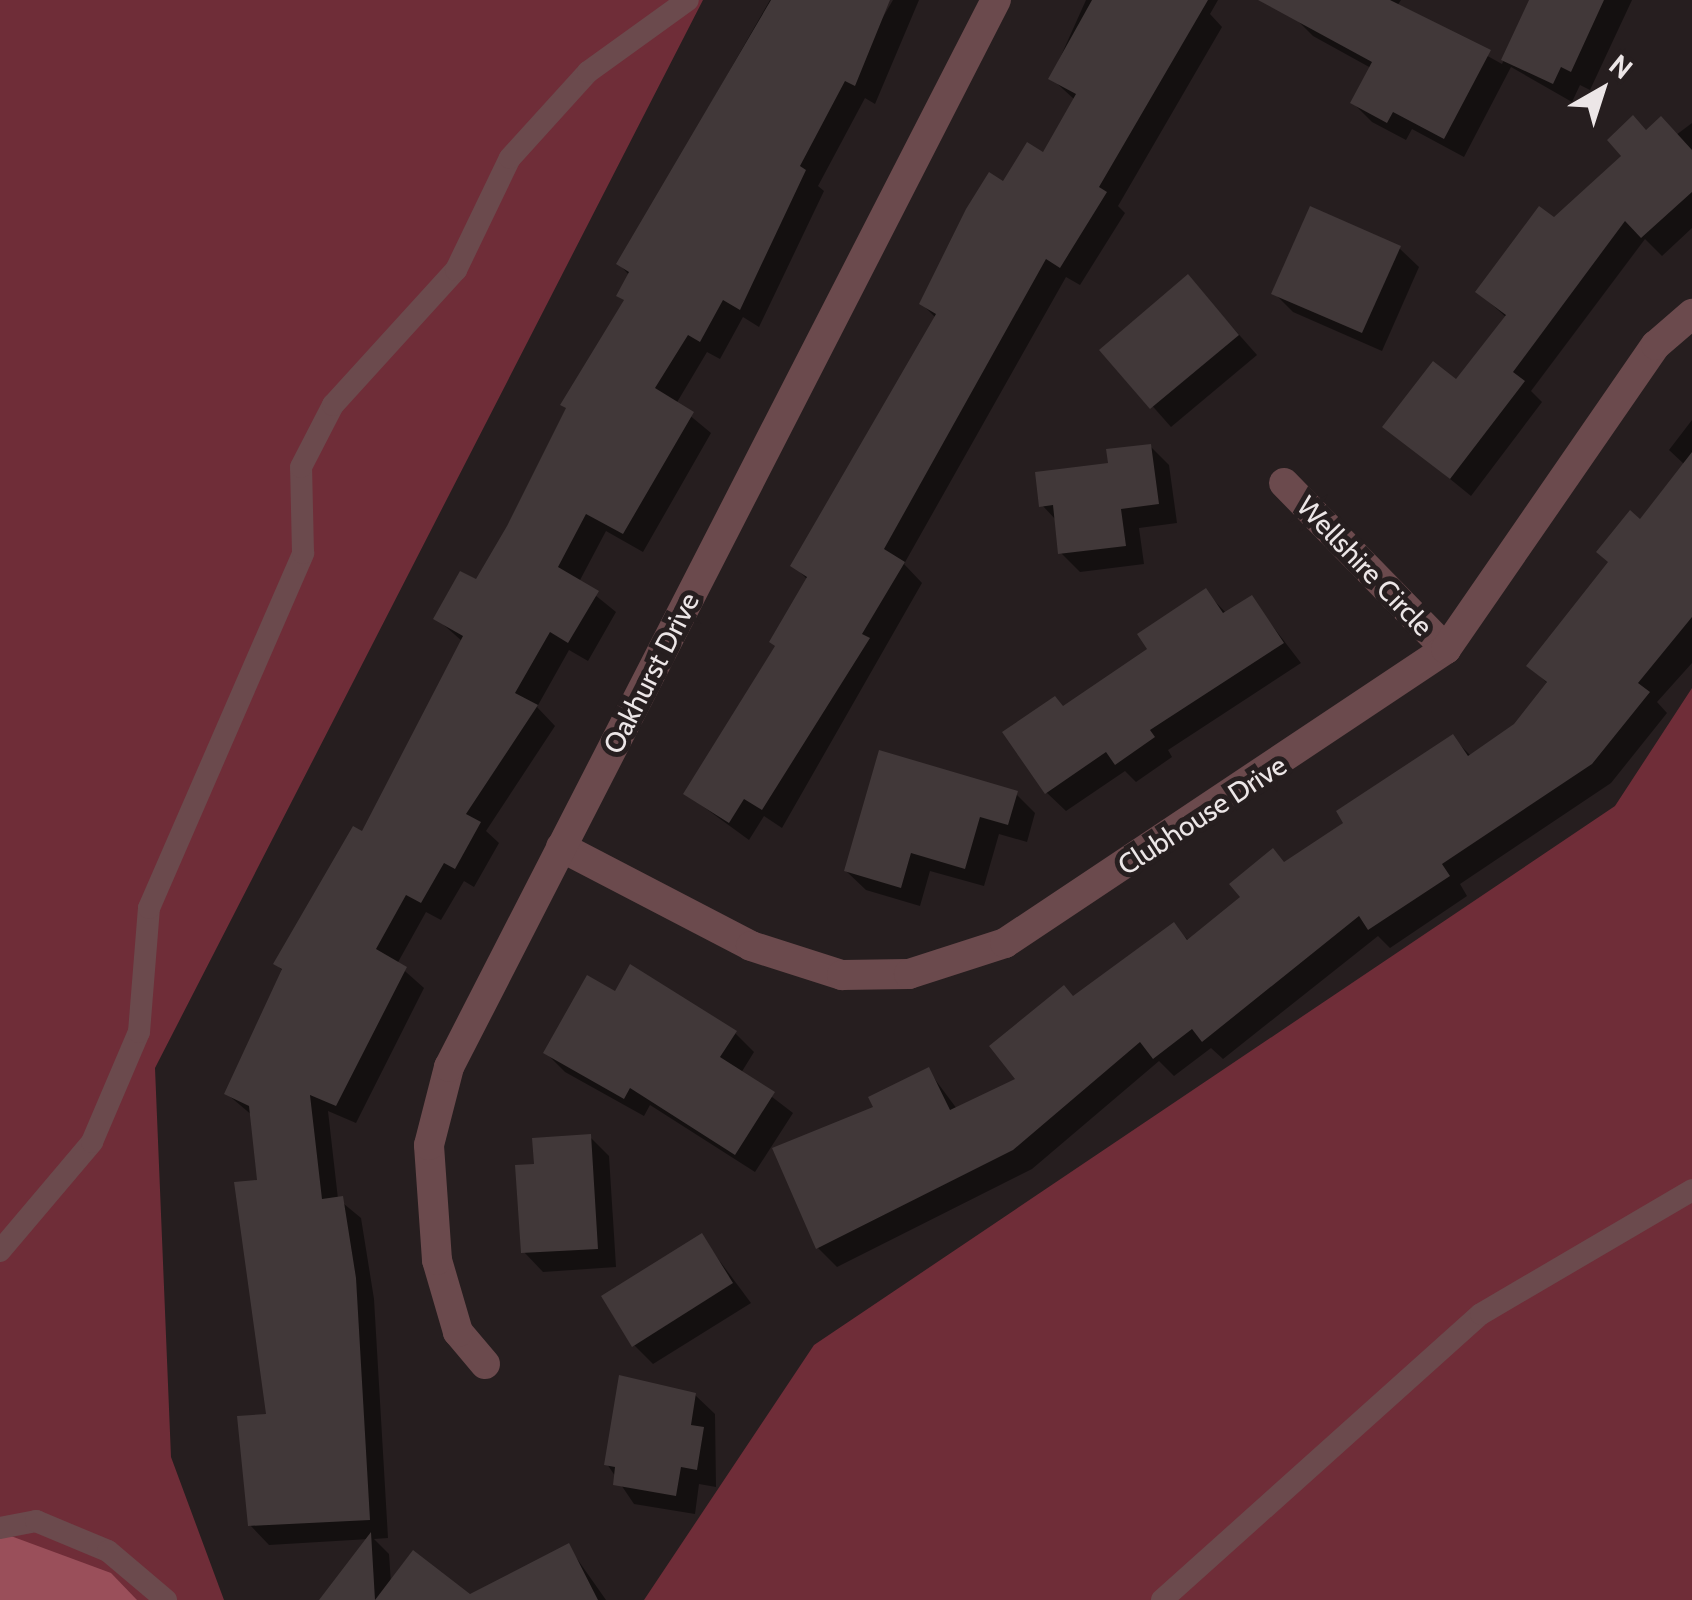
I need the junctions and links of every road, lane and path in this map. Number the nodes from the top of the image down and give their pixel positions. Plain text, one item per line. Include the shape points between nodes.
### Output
1 (688, 0) edge
2 (996, 0) edge
3 (1692, 314) edge
4 (1284, 484) dead end
5 (1446, 650) junction
6 (561, 847) junction
7 (1692, 1190) edge
8 (0, 1251) edge
9 (484, 1364) dead end
10 (0, 1528) edge
11 (166, 1600) edge
12 (1162, 1600) edge

1 - 8 lane via 588,72 510,158 456,270 333,405 301,467 303,553 149,908 139,1032 92,1142
2 - 6 street, Oakhurst Drive
3 - 5 street, Clubhouse Drive via 1656,345
4 - 5 street, Wellshire Circle
5 - 6 street, Clubhouse Drive via 1005,943 947,966 842,975 782,958
6 - 9 street, Oakhurst Drive via 449,1067 433,1118 429,1170 443,1294
7 - 12 lane via 1481,1314
10 - 11 lane via 36,1521 108,1552

